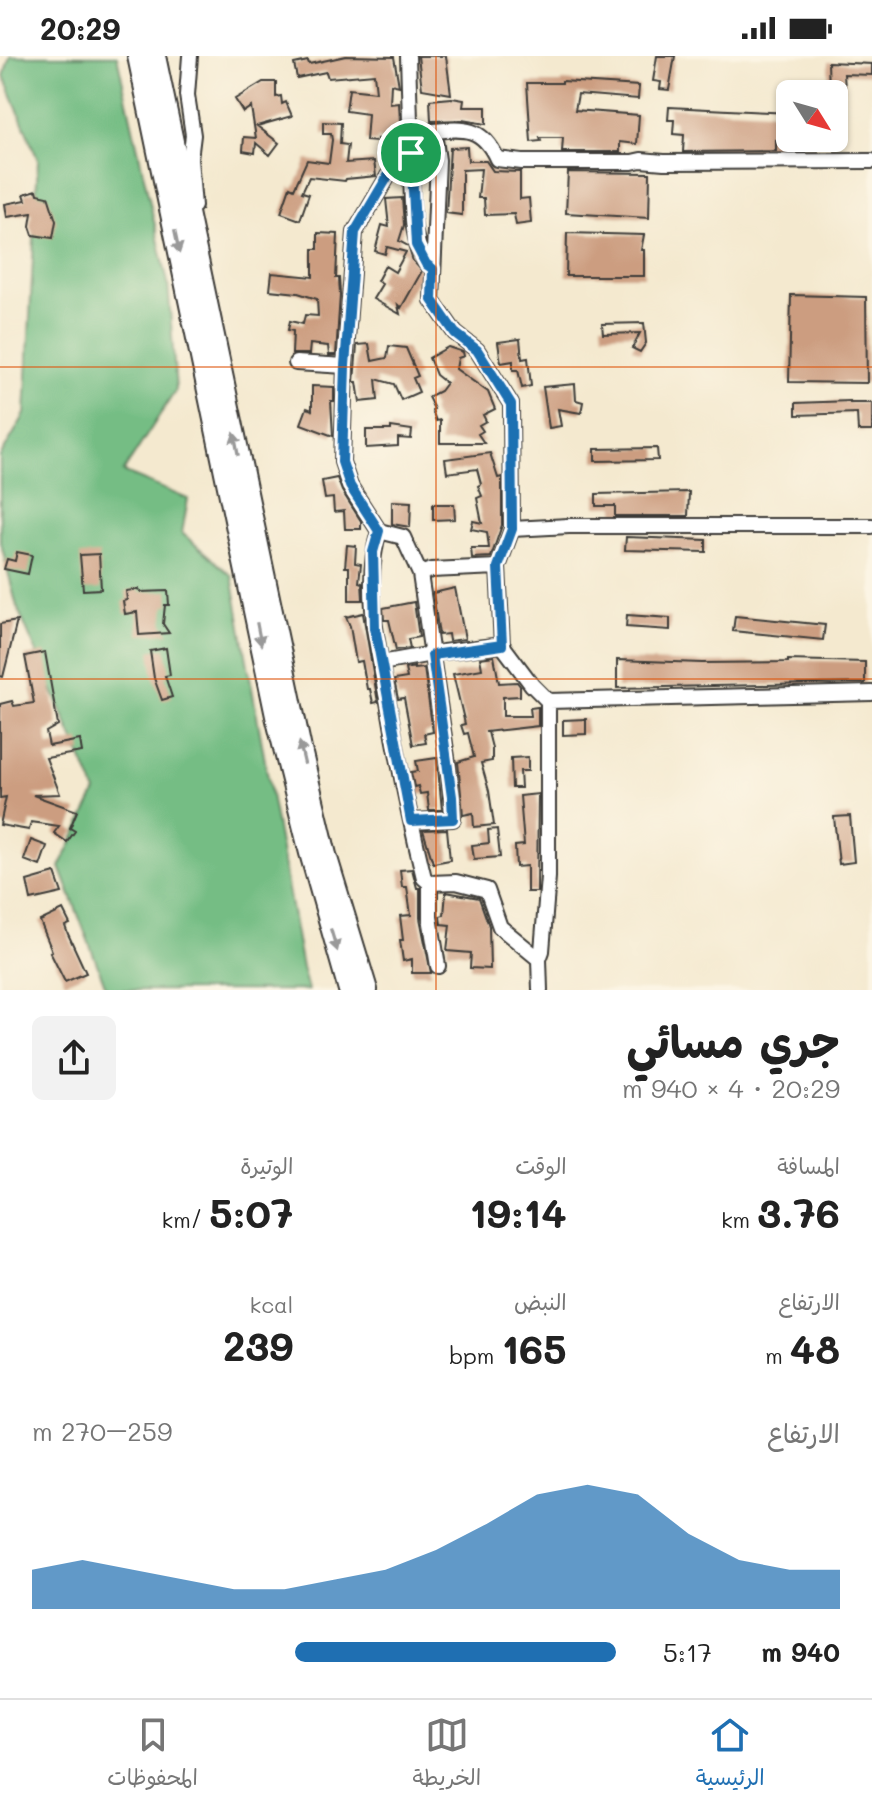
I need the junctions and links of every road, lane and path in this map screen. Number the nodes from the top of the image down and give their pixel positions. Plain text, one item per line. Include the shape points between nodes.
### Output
1 (138, 56) edge
2 (155, 56) edge
3 (190, 56) edge
4 (408, 56) edge
5 (412, 132) junction
6 (434, 133) junction
7 (411, 153) junction
8 (872, 161) edge
9 (190, 225) junction
10 (433, 269) junction
11 (296, 363) dead end
12 (345, 366) junction
13 (872, 526) edge
14 (512, 529) junction
15 (379, 531) junction
16 (498, 567) junction
17 (420, 574) junction
18 (502, 645) junction
19 (432, 655) junction
20 (381, 663) junction
21 (872, 693) edge
22 (548, 701) junction
23 (411, 821) junction
24 (430, 883) junction
25 (539, 959) junction
26 (438, 966) dead end
27 (349, 990) edge
28 (367, 990) edge
29 (540, 990) edge

1 -> 27 highway via 276,716
2 - 9 highway
3 - 9 street
4 - 5 street
5 - 6 street
5 - 7 street
6 - 8 street via 445,128 471,130 491,146 497,159 522,162
6 - 10 street via 438,160
7 - 10 street via 416,245
7 - 12 street via 388,176 355,232
28 -> 9 highway via 302,754
10 - 14 street via 432,300 455,333 477,350 511,404
11 - 12 street
12 - 15 street via 342,462 350,486
13 - 14 street
14 - 16 street
15 - 17 street via 403,537
15 - 20 street via 373,552
16 - 17 street
16 - 18 street
17 - 19 street
18 - 19 street
18 - 22 street
19 - 20 street
19 - 23 street via 453,819
20 - 23 street
21 - 22 street
22 - 25 street via 548,877
23 - 24 street via 424,878
24 - 25 street via 456,882 487,890 500,927
24 - 26 street
25 - 29 street

